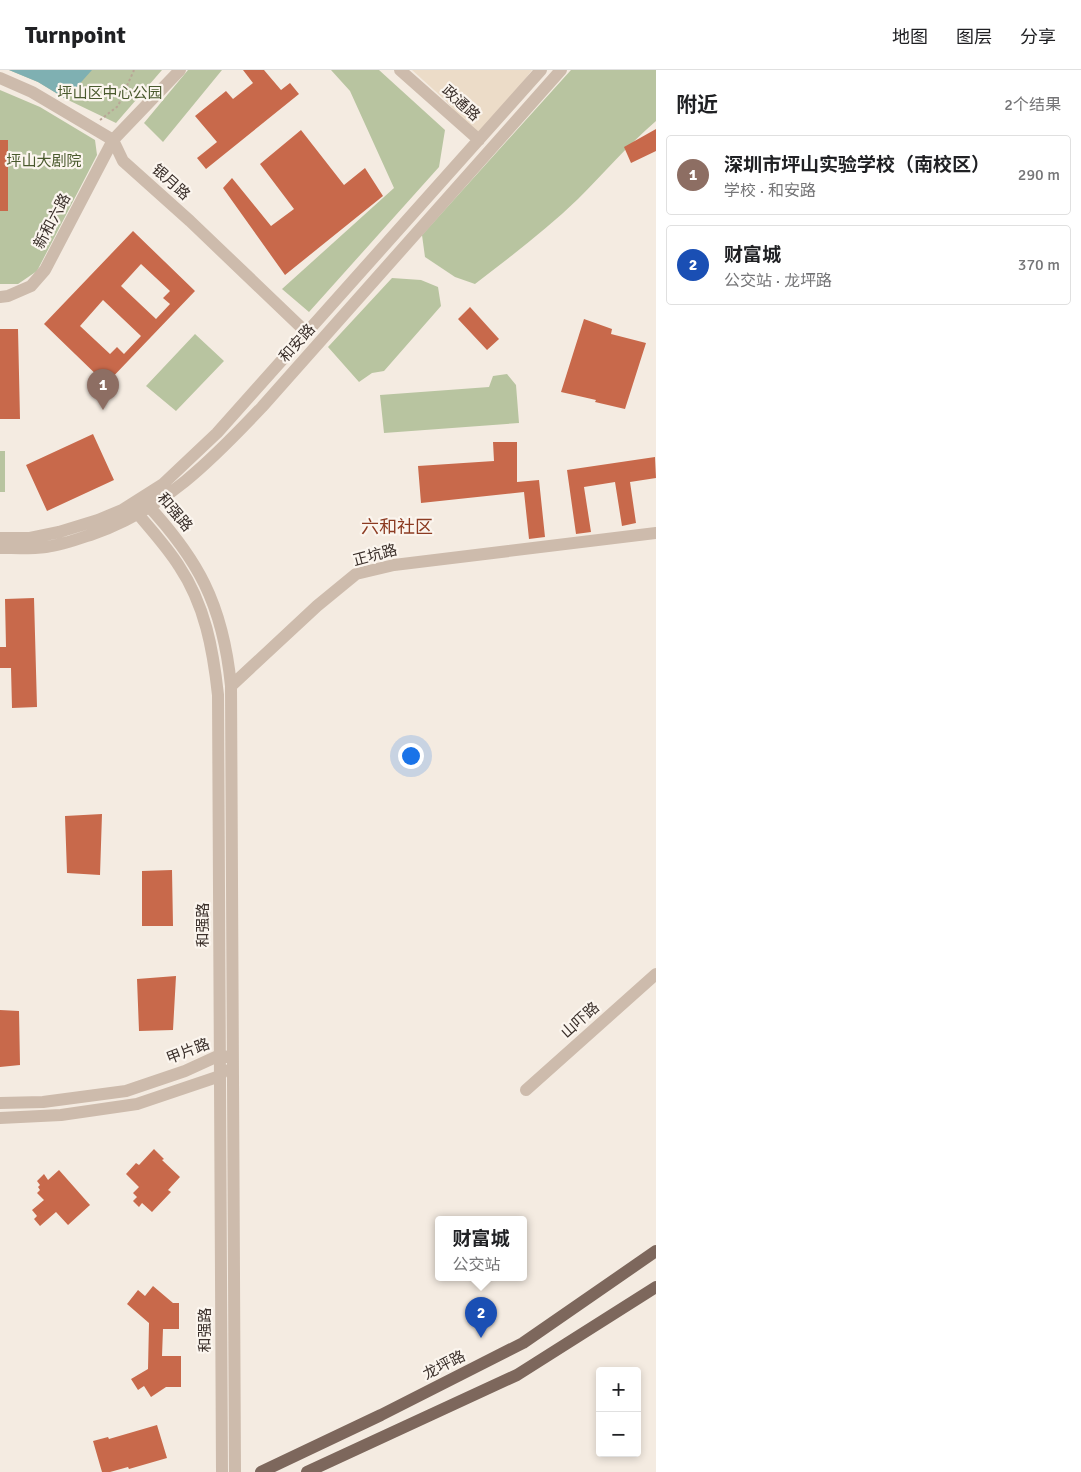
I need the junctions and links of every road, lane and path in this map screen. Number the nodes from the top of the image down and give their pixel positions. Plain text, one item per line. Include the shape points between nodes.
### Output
1 (134, 70) edge
2 (180, 70) edge
3 (400, 70) edge
4 (542, 70) edge
5 (561, 70) edge
6 (0, 78) edge
7 (90, 126) junction
8 (114, 140) junction
9 (479, 140) junction
10 (0, 297) edge
11 (307, 333) junction
12 (177, 480) junction
13 (146, 503) junction
14 (138, 514) junction
15 (656, 533) edge
16 (0, 538) edge
17 (0, 548) edge
18 (231, 686) junction
19 (656, 974) edge
20 (226, 1057) junction
21 (220, 1076) junction
22 (526, 1090) dead end
23 (0, 1103) edge
24 (0, 1118) edge
25 (656, 1251) edge
26 (656, 1286) edge
27 (222, 1472) edge
28 (235, 1472) edge
29 (261, 1472) edge
30 (307, 1472) edge

1 - 7 path via 118,106
2 - 8 street, 新和六路
3 - 9 street, 政通路
4 - 9 street, 和安路
5 - 12 street, 和安路 via 262,407 228,443
6 - 7 street via 32,92
7 - 8 street
8 - 10 street, 新和六路 via 44,270 31,286
8 - 11 street, 银月路 via 123,161
9 - 11 street, 和安路
11 - 12 street, 和安路
12 - 13 street, 和安路
13 - 14 street, 和安路
13 - 16 street, 和安路 via 75,528 30,538
13 - 18 street, 和强路 via 185,550 205,585 224,637
14 - 17 street, 和安路 via 102,531 59,544
14 - 20 street, 和强路 via 190,583 200,605 214,660 218,695
15 - 18 street, 正坑路 via 394,565 356,574 316,606
18 - 20 street, 和强路
19 - 22 street, 山吓路
20 - 21 street, 和强路
20 - 23 street, 甲片路 via 126,1091 43,1102
20 - 28 street, 和强路
21 - 24 street via 137,1104 61,1115
21 - 27 street, 和强路
25 - 29 main road, 龙坪路 via 523,1343
26 - 30 main road via 517,1375

